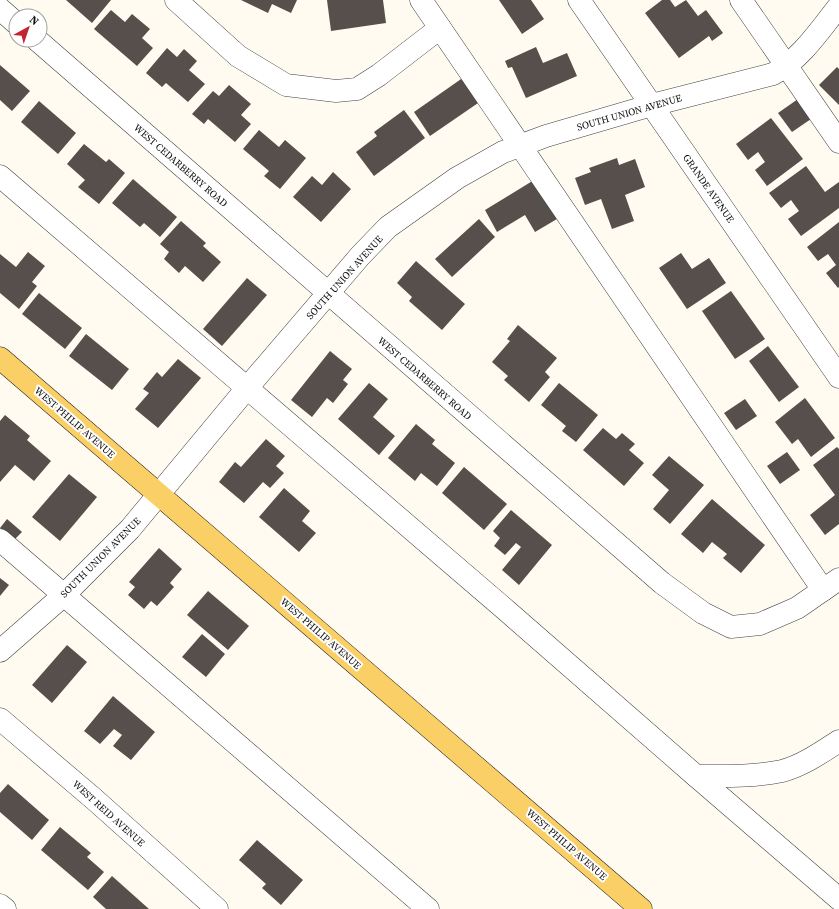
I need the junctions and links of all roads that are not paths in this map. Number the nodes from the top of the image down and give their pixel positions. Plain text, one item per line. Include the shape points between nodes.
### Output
1 (176, 0) edge
2 (421, 0) edge
3 (579, 0) edge
4 (741, 0) edge
5 (839, 6) edge
6 (0, 9) edge
7 (8, 16) edge
8 (440, 28) junction
9 (46, 48) edge
10 (786, 66) junction
11 (652, 105) junction
12 (839, 142) edge
13 (520, 146) junction
14 (0, 176) edge
15 (328, 294) junction
16 (0, 358) edge
17 (839, 377) edge
18 (246, 388) junction
19 (158, 494) junction
20 (0, 540) edge
21 (831, 584) edge
22 (64, 595) junction
23 (0, 651) edge
24 (0, 719) edge
25 (839, 741) edge
26 (696, 776) junction
27 (839, 898) edge
28 (0, 905) edge
29 (5, 909) edge
30 (217, 909) edge
31 (428, 909) edge
32 (641, 909) edge

1 - 8 street via 238,56 286,85 336,91 356,89 379,75
2 - 8 street
3 - 11 street, GRANDE AVENUE
4 - 10 street
5 - 10 street, SOUTH UNION AVENUE via 807,46
6 - 7 street
8 - 13 street
9 - 15 street, WEST CEDARBERRY ROAD
10 - 11 street, SOUTH UNION AVENUE via 773,74
10 - 12 street
11 - 13 street, SOUTH UNION AVENUE
11 - 17 street, GRANDE AVENUE
13 - 15 street, SOUTH UNION AVENUE via 503,152 457,178 388,227
13 - 21 street
14 - 18 street
15 - 18 street, SOUTH UNION AVENUE
15 - 21 street, WEST CEDARBERRY ROAD via 662,583 703,612 731,627 760,624 797,608
16 - 19 main road, WEST PHILIP AVENUE
18 - 19 street, SOUTH UNION AVENUE
18 - 26 street
19 - 22 street, SOUTH UNION AVENUE via 130,529
19 - 32 main road, WEST PHILIP AVENUE
20 - 22 street
22 - 23 street, SOUTH UNION AVENUE
22 - 31 street
24 - 30 street, WEST REID AVENUE
25 - 26 street via 819,754 783,770 737,776
26 - 27 street
28 - 29 street

